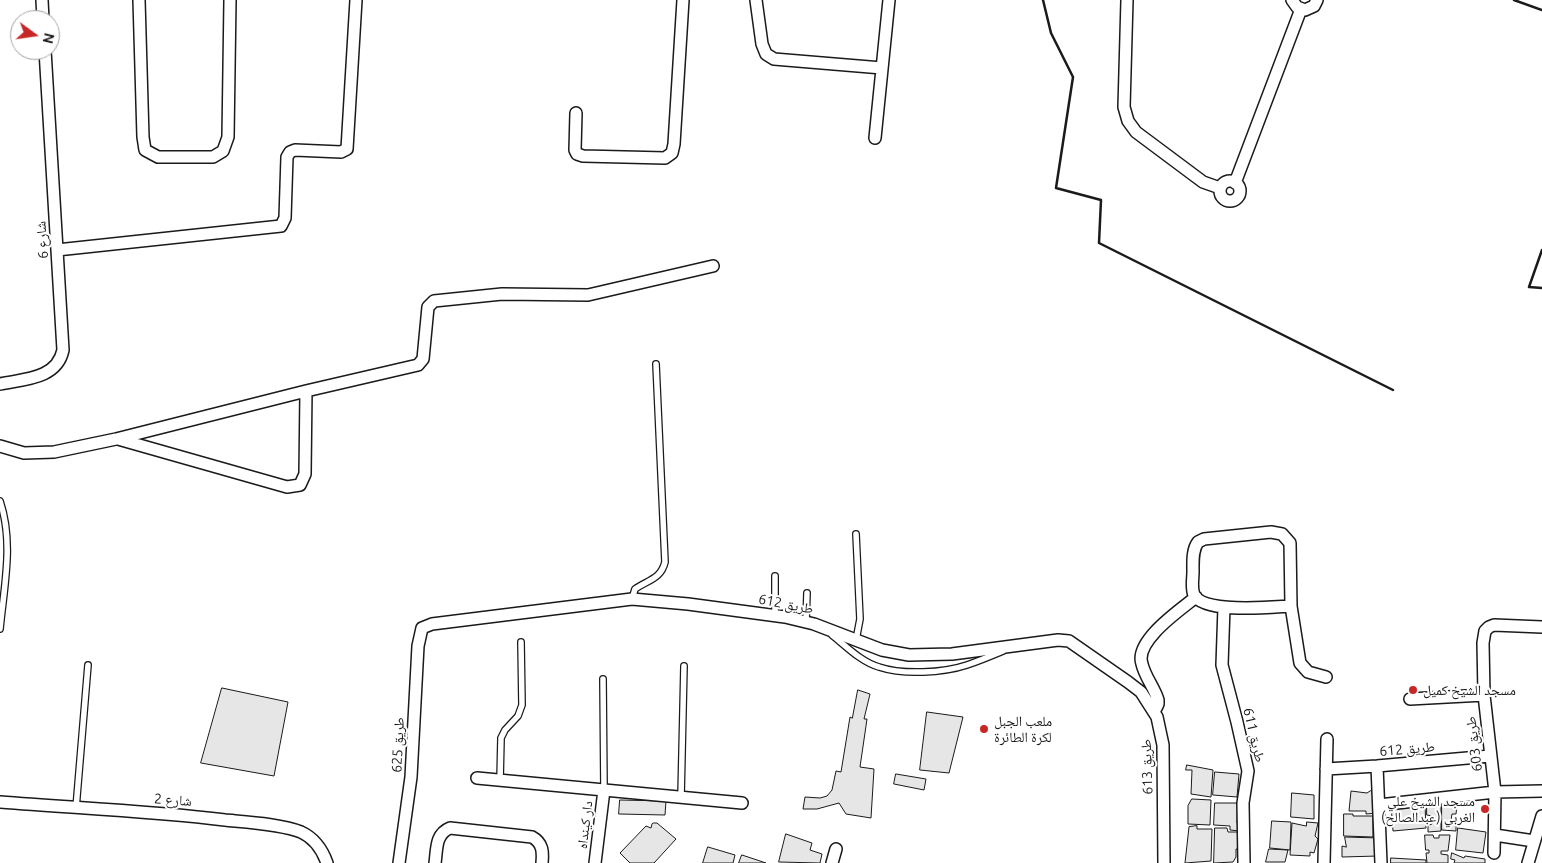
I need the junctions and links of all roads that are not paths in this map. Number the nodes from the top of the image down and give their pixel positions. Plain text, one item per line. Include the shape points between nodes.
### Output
1 (139, 0) edge
2 (230, 0) edge
3 (356, 0) edge
4 (683, 0) edge
5 (756, 0) edge
6 (889, 0) edge
7 (1127, 0) edge
8 (1292, 0) edge
9 (1317, 0) edge
10 (1301, 9) junction
11 (46, 60) edge
12 (882, 68) junction
13 (576, 113) dead end
14 (875, 138) dead end
15 (1235, 182) junction
16 (1220, 188) junction
17 (57, 250) junction
18 (713, 266) dead end
19 (656, 364) dead end
20 (0, 384) edge
21 (306, 391) junction
22 (116, 439) junction
23 (0, 446) edge
24 (0, 501) edge
25 (856, 534) dead end
26 (775, 576) dead end
27 (807, 593) dead end
28 (1196, 597) junction
29 (632, 599) junction
30 (1291, 606) junction
31 (1224, 607) junction
32 (775, 615) junction
33 (806, 622) junction
34 (1542, 626) edge
35 (822, 627) junction
36 (422, 628) joint
37 (0, 629) edge
38 (856, 640) junction
39 (521, 642) dead end
40 (1022, 644) junction
41 (88, 664) dead end
42 (684, 666) dead end
43 (1326, 677) dead end
44 (603, 678) dead end
45 (1128, 682) joint
46 (1484, 695) junction
47 (1410, 698) dead end
48 (1154, 712) junction
49 (1327, 739) dead end
50 (1490, 756) junction
51 (1377, 766) junction
52 (1326, 769) junction
53 (477, 778) dead end
54 (500, 780) junction
55 (604, 790) junction
56 (1542, 791) edge
57 (1495, 792) junction
58 (681, 797) junction
59 (0, 802) edge
60 (742, 803) dead end
61 (1379, 805) junction
62 (76, 808) junction
63 (1542, 816) edge
64 (1495, 835) junction
65 (1534, 841) junction
66 (836, 848) dead end
67 (1494, 852) dead end
68 (327, 863) edge
69 (399, 863) edge
70 (435, 863) edge
71 (542, 863) edge
72 (595, 863) edge
73 (832, 863) edge
74 (1164, 863) edge
75 (1244, 863) edge
76 (1324, 863) edge
77 (1382, 863) edge
78 (1528, 863) edge

1 - 2 street via 143,137 146,150 158,157 213,157 223,152 228,137
3 - 17 street via 347,149 341,152 290,152 287,157 285,218 281,226
4 - 13 street via 672,154 665,158 577,154
5 - 12 street via 762,44 766,54 774,59
6 - 12 street
7 - 16 street via 1124,107 1128,121 1142,137 1203,182
8 - 10 street
9 - 10 street via 1310,9
10 - 15 street
11 - 17 street, شارع 6
12 - 14 street
15 - 16 street via 1226,182
15 - 16 street via 1239,194 1233,201 1224,200
17 - 20 street, شارع 6 via 62,357 47,373
18 - 21 street via 588,295 502,294 434,301 428,307 423,359 418,365
19 - 29 lane via 664,562 662,571 635,589
21 - 22 street
21 - 22 street via 305,474 300,485 287,487
22 - 23 street via 44,453 24,453
24 - 37 lane via 6,519 8,555
25 - 38 lane via 860,619
26 - 32 lane
27 - 33 lane
28 - 30 street via 1193,588 1194,552 1198,542 1275,532 1286,537 1291,547
28 - 31 street
28 - 48 street via 1156,631 1140,655 1158,700
29 - 32 street, طريق 612
29 - 36 street, طريق 612 via 432,624
30 - 31 street
30 - 43 street via 1300,663 1308,672
31 - 75 street, طريق 611 via 1223,674 1248,776 1244,803
32 - 33 street, طريق 612
33 - 35 street, طريق 612
34 - 46 street, طريق 603 via 1494,625 1485,631
35 - 38 street, طريق 612
35 - 40 lane via 878,667 912,672 966,666
36 - 69 street, طريق 625 via 418,646 412,777
38 - 40 street, طريق 612 via 882,650 924,656
39 - 54 lane via 522,705 518,716 501,738
40 - 45 street, طريق 612 via 1069,641
41 - 62 lane
42 - 58 lane
44 - 55 lane
45 - 48 street, طريق 613 via 1141,692
46 - 47 street
46 - 50 street, طريق 603
48 - 74 street, طريق 613 via 1163,745
49 - 52 street
50 - 51 street, طريق 612
50 - 57 street, طريق 603
51 - 52 street, طريق 612
51 - 61 street
52 - 76 street
53 - 54 street
54 - 55 street
55 - 58 street
55 - 72 street, دار كينداه
56 - 57 street
57 - 61 street
57 - 64 street, طريق 603
58 - 60 street
59 - 62 street, شارع 2
61 - 77 street
62 - 68 street, شارع 2 via 204,817 299,831 313,840
63 - 65 street
64 - 65 street
64 - 67 street, طريق 603
65 - 78 street
66 - 73 street
70 - 71 street via 439,837 446,830 455,828 532,837 542,849

